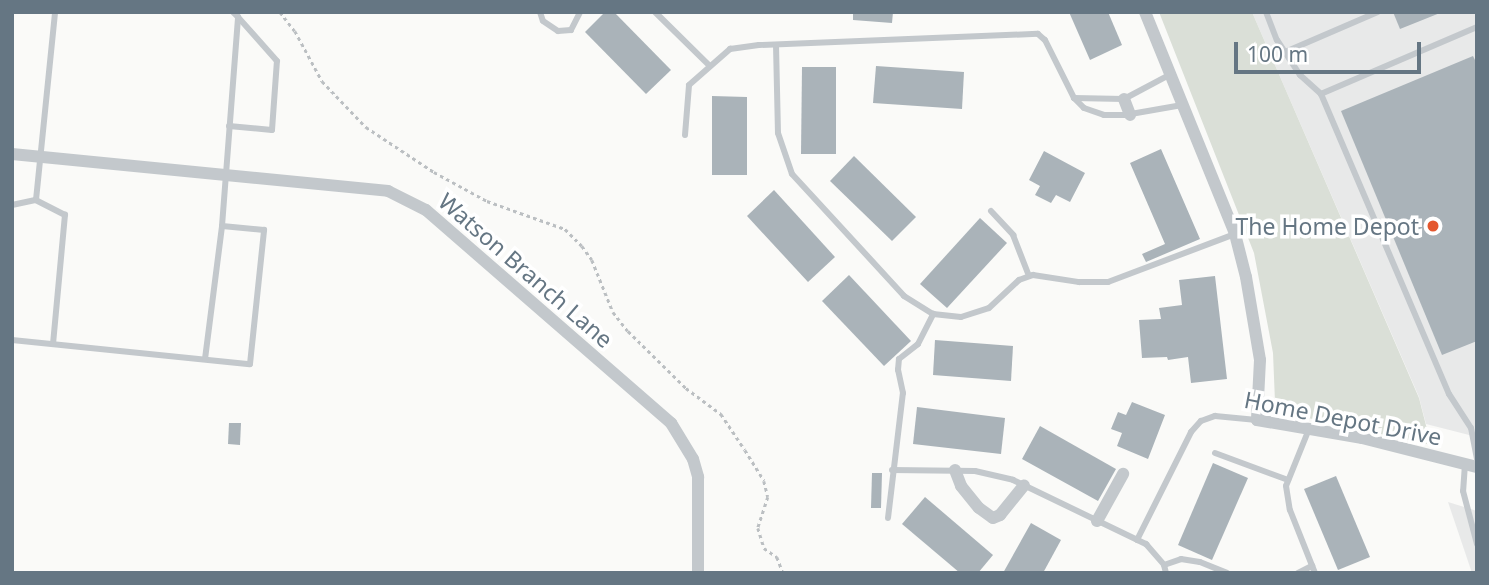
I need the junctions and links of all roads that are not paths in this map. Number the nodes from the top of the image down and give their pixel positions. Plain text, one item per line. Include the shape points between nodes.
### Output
1 (55, 12) edge
2 (540, 12) edge
3 (580, 12) edge
4 (655, 12) edge
5 (1146, 12) edge
6 (1266, 12) edge
7 (1378, 12) edge
8 (235, 15) edge
9 (1477, 27) edge
10 (776, 45) junction
11 (1285, 52) junction
12 (709, 65) junction
13 (1171, 74) junction
14 (1321, 94) junction
15 (1074, 98) junction
16 (1124, 99) junction
17 (1182, 105) junction
18 (1130, 115) junction
19 (229, 126) junction
20 (685, 135) dead end
21 (12, 154) edge
22 (41, 156) junction
23 (225, 174) junction
24 (36, 200) junction
25 (12, 205) edge
26 (991, 211) dead end
27 (222, 226) junction
28 (1235, 234) junction
29 (1029, 276) junction
30 (933, 314) junction
31 (12, 340) edge
32 (54, 344) junction
33 (205, 359) junction
34 (1257, 420) junction
35 (1474, 428) edge
36 (1309, 429) junction
37 (1215, 453) dead end
38 (1473, 463) edge
39 (892, 470) junction
40 (955, 470) junction
41 (1123, 474) dead end
42 (1288, 480) junction
43 (1024, 485) junction
44 (888, 518) dead end
45 (1097, 521) junction
46 (1137, 540) junction
47 (1477, 544) edge
48 (1165, 569) edge
49 (1313, 569) edge
50 (698, 573) edge
51 (1227, 573) edge
52 (1298, 573) edge

1 - 22 lane
2 - 3 lane via 543,21 558,31 571,30
4 - 12 lane
5 - 13 street
6 - 11 lane
7 - 11 lane
8 - 19 lane
8 - 19 lane via 277,61 272,130
9 - 14 lane
10 - 12 lane via 730,49
10 - 15 lane via 1038,34
10 - 30 lane via 778,133 792,174 904,296
11 - 14 lane via 1300,75
12 - 20 lane via 689,85
13 - 16 lane
13 - 17 street
14 - 35 lane via 1449,394
15 - 16 lane
15 - 18 lane via 1104,116
16 - 18 street
17 - 18 lane
17 - 28 street
19 - 23 lane
21 - 22 street, Watson Branch Lane
22 - 23 street, Watson Branch Lane
22 - 24 lane
23 - 27 lane
23 - 50 street, Watson Branch Lane via 388,191 448,227 671,423 693,459 698,477
24 - 25 lane
24 - 32 lane via 65,215
26 - 29 lane via 1013,235
27 - 33 lane
27 - 33 lane via 264,230 250,363
28 - 29 lane via 1108,282
28 - 34 street via 1259,349
29 - 30 lane via 989,308 961,317
30 - 39 lane via 918,344 899,359 903,393
31 - 32 lane
32 - 33 lane
34 - 36 street, Home Depot Drive
34 - 46 lane, Home Depot Drive via 1215,416 1200,421
35 - 38 lane
36 - 38 street, Home Depot Drive
36 - 42 lane
37 - 42 lane
38 - 47 lane via 1463,491
39 - 40 lane
39 - 44 lane
40 - 43 lane via 996,475
40 - 43 street via 961,486 993,517 1000,515
41 - 45 street
42 - 49 lane via 1290,510
43 - 45 lane
45 - 46 lane
46 - 48 lane via 1146,544
48 - 51 lane via 1181,559
49 - 52 lane

